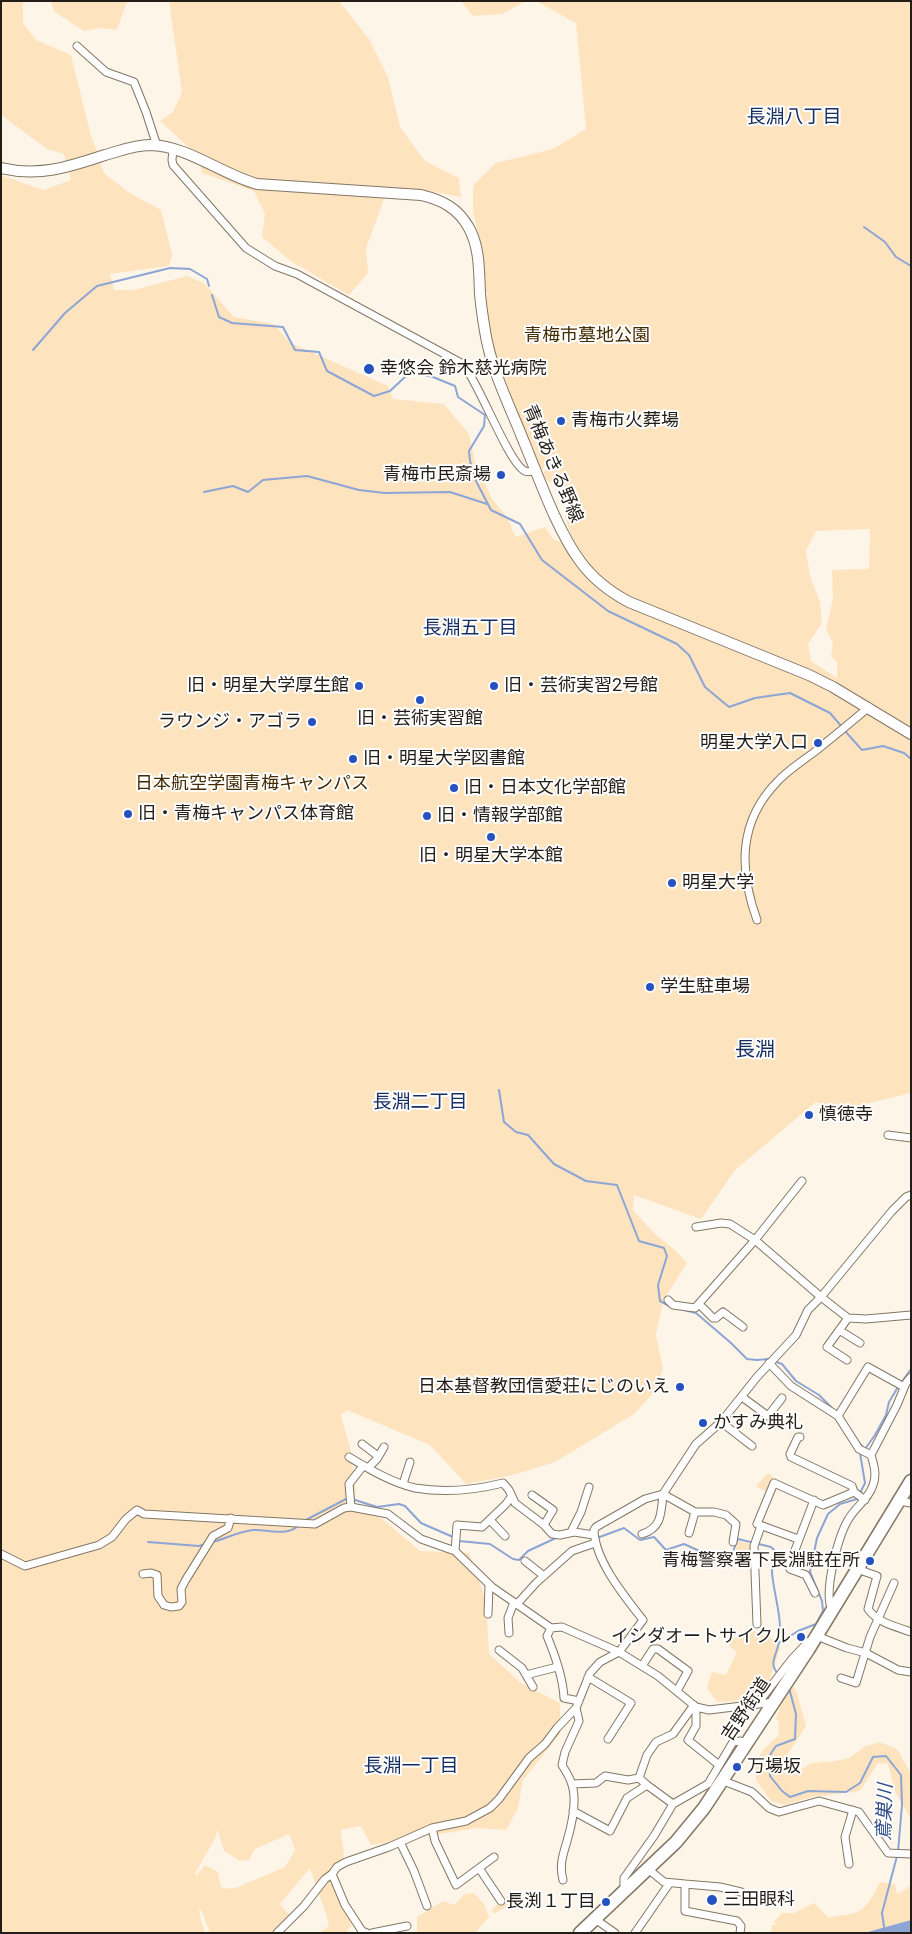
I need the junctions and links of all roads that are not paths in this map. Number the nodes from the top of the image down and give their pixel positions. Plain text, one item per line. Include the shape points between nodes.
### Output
1 (77, 46) dead end
2 (157, 146) junction
3 (173, 149) junction
4 (1, 168) edge
5 (536, 470) junction
6 (869, 707) junction
7 (911, 734) edge
8 (757, 920) dead end
9 (888, 1135) dead end
10 (911, 1138) edge
11 (802, 1181) dead end
12 (911, 1195) edge
13 (696, 1227) dead end
14 (756, 1240) junction
15 (822, 1297) junction
16 (668, 1300) dead end
17 (699, 1304) junction
18 (911, 1315) edge
19 (848, 1318) junction
20 (743, 1327) dead end
21 (839, 1330) junction
22 (860, 1343) dead end
23 (847, 1360) dead end
24 (769, 1363) junction
25 (911, 1377) edge
26 (901, 1385) junction
27 (742, 1397) junction
28 (782, 1398) dead end
29 (839, 1415) junction
30 (721, 1422) junction
31 (800, 1438) dead end
32 (362, 1444) dead end
33 (752, 1446) dead end
34 (384, 1447) dead end
35 (869, 1454) junction
36 (378, 1456) junction
37 (349, 1457) dead end
38 (410, 1462) dead end
39 (366, 1467) junction
40 (911, 1481) edge
41 (403, 1484) junction
42 (589, 1487) dead end
43 (663, 1494) junction
44 (532, 1495) dead end
45 (859, 1496) junction
46 (511, 1497) junction
47 (814, 1500) junction
48 (905, 1502) edge
49 (351, 1507) junction
50 (695, 1512) junction
51 (231, 1518) junction
52 (490, 1520) junction
53 (544, 1525) junction
54 (761, 1526) junction
55 (571, 1532) junction
56 (689, 1533) dead end
57 (642, 1534) dead end
58 (505, 1536) dead end
59 (798, 1539) junction
60 (595, 1540) junction
61 (733, 1542) dead end
62 (455, 1551) junction
63 (1, 1554) edge
64 (525, 1561) dead end
65 (858, 1569) junction
66 (143, 1574) dead end
67 (544, 1576) junction
68 (894, 1583) dead end
69 (490, 1585) junction
70 (815, 1593) dead end
71 (516, 1603) junction
72 (832, 1610) junction
73 (488, 1614) dead end
74 (877, 1620) junction
75 (757, 1624) dead end
76 (551, 1628) junction
77 (911, 1632) edge
78 (509, 1633) dead end
79 (816, 1638) junction
80 (499, 1650) dead end
81 (619, 1652) junction
82 (866, 1653) junction
83 (642, 1666) junction
84 (557, 1667) junction
85 (911, 1672) edge
86 (526, 1675) junction
87 (588, 1677) junction
88 (841, 1678) dead end
89 (783, 1679) junction
90 (533, 1687) dead end
91 (677, 1691) junction
92 (775, 1702) junction
93 (758, 1703) junction
94 (577, 1705) junction
95 (695, 1706) junction
96 (608, 1739) dead end
97 (746, 1744) junction
98 (719, 1765) junction
99 (640, 1778) junction
100 (721, 1780) junction
101 (572, 1784) junction
102 (648, 1785) junction
103 (673, 1804) junction
104 (853, 1810) junction
105 (573, 1811) junction
106 (432, 1828) junction
107 (400, 1842) junction
108 (911, 1854) edge
109 (494, 1857) dead end
110 (849, 1864) dead end
111 (479, 1868) junction
112 (648, 1869) junction
113 (332, 1874) junction
114 (563, 1880) dead end
115 (669, 1884) junction
116 (685, 1884) junction
117 (624, 1892) junction
118 (742, 1892) dead end
119 (501, 1901) dead end
120 (427, 1906) dead end
121 (595, 1919) junction
122 (407, 1926) dead end
123 (277, 1933) edge
124 (367, 1933) edge
125 (372, 1933) edge
126 (580, 1933) edge
127 (615, 1933) edge
128 (635, 1933) edge
129 (740, 1933) edge

1 - 2 street via 106,72 134,82
2 - 3 main road, 青梅あきる野線
2 - 4 main road, 青梅あきる野線 via 132,147 49,172
3 - 5 street via 173,165 246,248 464,364 475,380 507,448 522,469
3 - 5 main road, 青梅あきる野線 via 257,184 421,195 447,204 456,211 475,241 491,359
5 - 6 main road, 青梅あきる野線 via 568,543 607,589 640,607 809,675
6 - 7 main road, 青梅あきる野線
6 - 8 street via 777,781 759,804 745,844 744,864
9 - 10 street
11 - 14 street
12 - 15 street via 892,1211
13 - 14 street via 730,1224
14 - 15 street
14 - 17 street
15 - 19 street
15 - 24 street via 808,1310 796,1335
16 - 17 street via 682,1307 695,1308
17 - 20 street via 713,1318 723,1312
18 - 19 street
19 - 21 street
21 - 22 street
21 - 23 street via 827,1347
24 - 27 street
24 - 29 street via 791,1386
25 - 26 street
26 - 29 street via 868,1367
26 - 35 street via 897,1405
27 - 28 street via 768,1416
27 - 30 street
29 - 35 street via 860,1450
30 - 33 street
30 - 43 street via 696,1444
31 - 45 street via 791,1457 852,1486
32 - 36 street
34 - 36 street
35 - 45 street via 875,1474 873,1485
36 - 39 street
37 - 39 street
38 - 41 street
39 - 41 street
39 - 49 street via 349,1484
40 - 48 highway, 吉野街道
41 - 46 street via 451,1490 503,1483
42 - 55 street
43 - 50 street
43 - 57 street via 661,1518 651,1532
43 - 60 street via 645,1499 596,1527
44 - 53 street via 552,1510
45 - 47 street via 836,1498 827,1504
45 - 72 street via 837,1549 829,1604
46 - 52 street
46 - 53 street
47 - 54 street via 774,1483 758,1524
47 - 59 street
48 - 65 highway, 吉野街道
49 - 51 street via 338,1510 315,1524
49 - 62 street via 388,1514 422,1539
50 - 56 street
50 - 61 street via 726,1515 736,1524
51 - 63 street via 144,1514 137,1510 109,1540 92,1548 25,1566
51 - 66 street via 228,1528 213,1536 185,1581 179,1606 164,1606 158,1596 158,1575
52 - 58 street
52 - 62 street via 482,1527 457,1525
53 - 55 street via 552,1534
54 - 59 street
54 - 75 street via 754,1543
55 - 60 street
59 - 70 street via 789,1566 806,1575
60 - 67 street via 572,1551
60 - 81 street via 618,1588 643,1620
62 - 69 street
64 - 67 street
65 - 72 highway, 吉野街道
65 - 74 street via 877,1576 868,1609
67 - 71 street
68 - 74 street
69 - 71 street
69 - 73 street
71 - 76 street
71 - 78 street via 508,1618
72 - 79 highway, 吉野街道
74 - 77 street
74 - 82 street
76 - 81 street via 562,1627
76 - 84 street via 547,1636
79 - 82 street
79 - 89 highway, 吉野街道
80 - 86 street
81 - 83 street
81 - 87 street via 600,1662
82 - 85 street via 898,1670
82 - 88 street via 856,1683
83 - 91 street
83 - 91 street via 653,1649 658,1649 688,1671
84 - 86 street
84 - 94 street via 562,1675 564,1698
86 - 90 street
87 - 94 street
87 - 96 street via 631,1703
89 - 92 highway, 吉野街道
89 - 93 street
91 - 95 street
92 - 93 street
92 - 97 highway, 吉野街道
93 - 95 street via 708,1710
94 - 101 street via 579,1721 562,1765
94 - 106 street via 490,1808 466,1820
95 - 98 street via 696,1726 688,1740
95 - 99 street via 673,1734 656,1742 647,1755
97 - 98 street via 733,1742
97 - 100 highway, 吉野街道
98 - 103 street via 708,1784
99 - 101 street via 628,1780 605,1776 596,1782
99 - 102 street
100 - 104 street via 752,1792 769,1808 779,1812 819,1801
100 - 112 highway, 吉野街道 via 694,1821
101 - 105 street
102 - 103 street
102 - 105 street via 627,1798 610,1831
103 - 117 street via 624,1878
104 - 108 street via 863,1816 888,1853
104 - 110 street via 845,1837
105 - 114 street via 562,1856
106 - 107 street
106 - 111 street via 456,1885
107 - 113 street via 346,1862
107 - 120 street
109 - 111 street
111 - 119 street
112 - 115 street
112 - 117 highway, 吉野街道
113 - 123 street
113 - 124 street via 346,1905 362,1931
115 - 116 street
115 - 128 street
116 - 118 street
116 - 129 street via 685,1911 737,1921 741,1926
117 - 121 highway, 吉野街道
121 - 126 highway, 吉野街道
121 - 127 street
122 - 125 street

